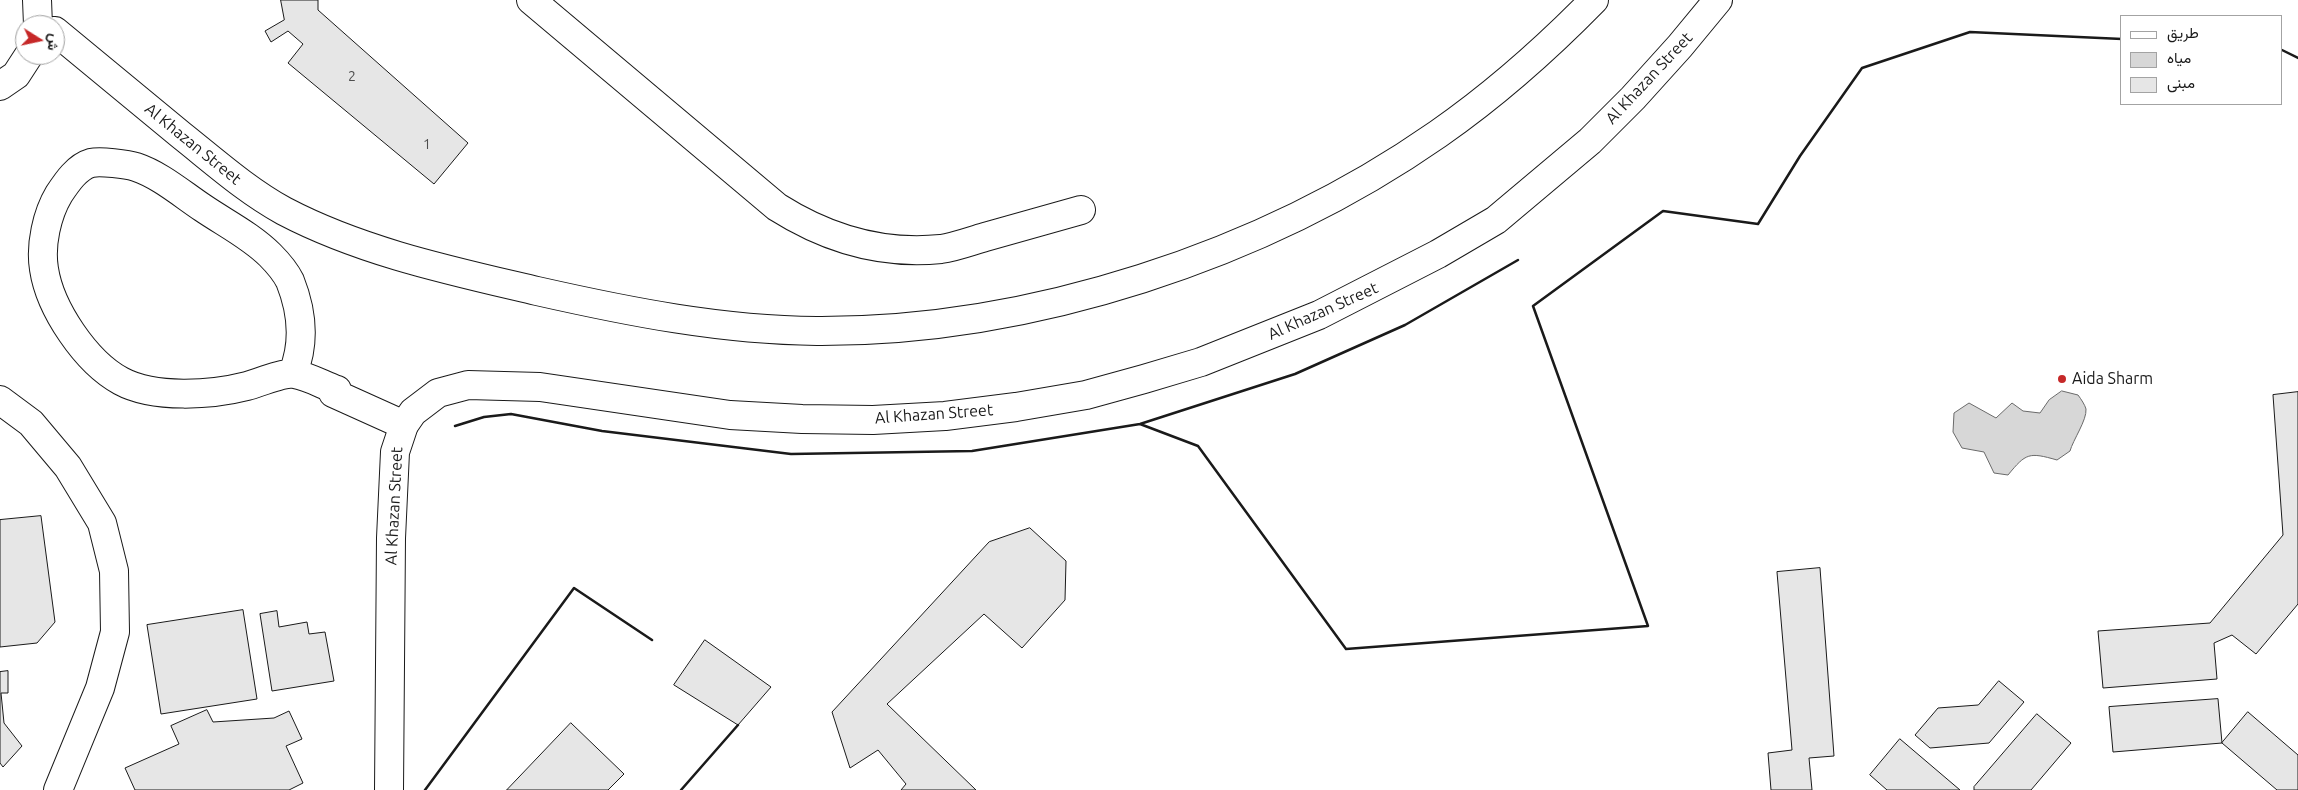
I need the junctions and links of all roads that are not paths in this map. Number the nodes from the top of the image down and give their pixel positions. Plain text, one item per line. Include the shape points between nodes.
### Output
1 (531, 0) edge
2 (1594, 0) edge
3 (1718, 0) edge
4 (65, 35) edge
5 (22, 65) edge
6 (0, 86) edge
7 (1081, 210) dead end
8 (293, 374) junction
9 (0, 400) edge
10 (404, 425) junction
11 (58, 790) edge
12 (389, 790) edge

1 - 7 main road via 777,207 823,232 878,248 942,249
2 - 4 main road, Al Khazan Street via 1494,92 1438,134 1380,171 1257,235 1193,260 1067,300 942,323 817,331 693,322 631,312 429,264 325,230 283,210 219,168
3 - 10 main road, Al Khazan Street via 1621,110 1550,176 1496,220 1379,286 1319,315 1201,362 1086,395 1016,408 873,420 730,415 540,387 468,385 452,388 424,402
5 - 6 main road via 16,75
8 - 8 main road via 300,348 299,314 290,280 271,256 156,176 136,167 92,163 66,182 55,200 47,225 44,269 53,300 95,363 121,381 145,391 178,393 236,388
8 - 10 main road via 337,390 333,393
9 - 11 main road via 31,423 68,467 102,523 114,570 115,632 100,688
10 - 12 main road, Al Khazan Street via 395,452 391,538

